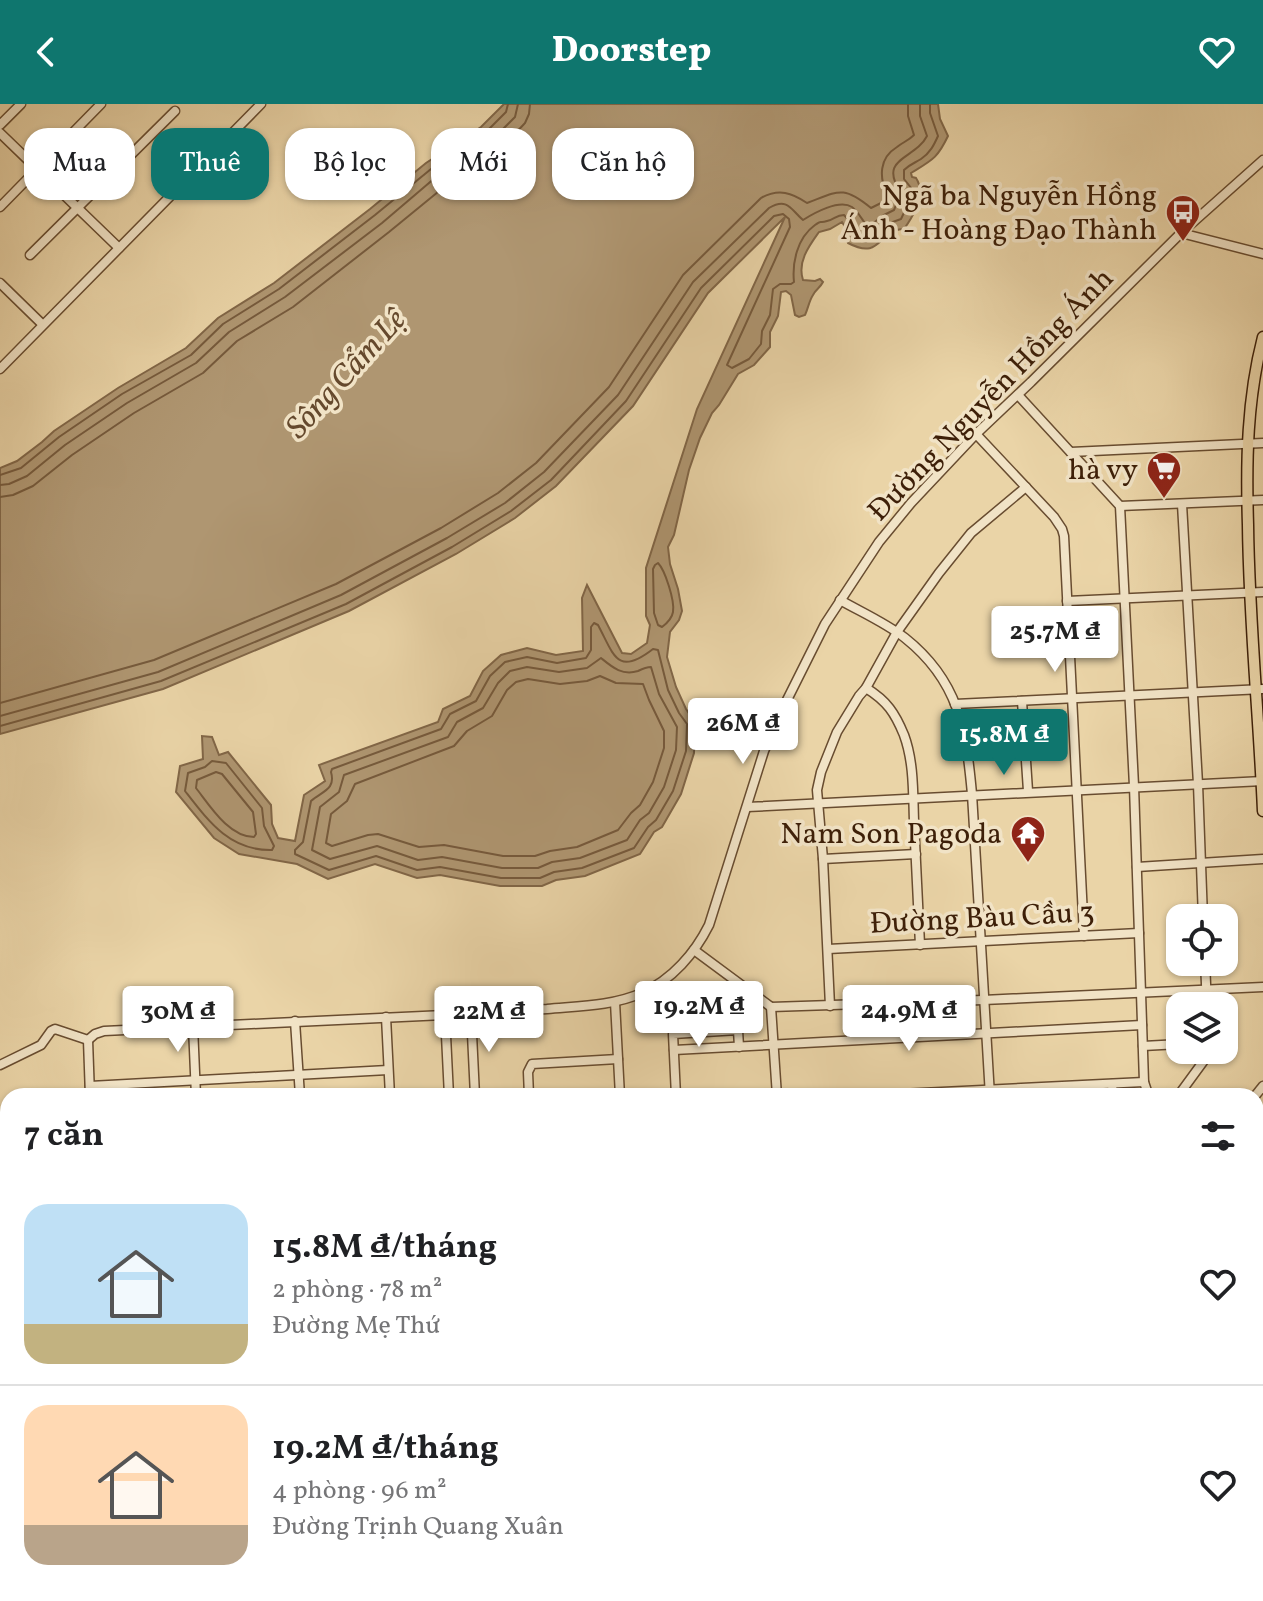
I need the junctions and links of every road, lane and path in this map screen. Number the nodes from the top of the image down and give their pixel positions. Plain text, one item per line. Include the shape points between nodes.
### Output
1 (21, 104) edge
2 (101, 104) edge
3 (258, 105) edge
4 (175, 111) dead end
5 (0, 125) edge
6 (77, 128) edge
7 (0, 133) edge
8 (24, 156) edge
9 (1263, 160) edge
10 (24, 182) edge
11 (69, 200) edge
12 (0, 207) edge
13 (78, 209) junction
14 (1181, 233) junction
15 (119, 248) junction
16 (1263, 254) edge
17 (30, 255) dead end
18 (0, 283) edge
19 (42, 324) junction
20 (1263, 337) edge
21 (0, 369) edge
22 (1018, 395) junction
23 (976, 434) junction
24 (1263, 443) edge
25 (1247, 444) junction
26 (1071, 452) junction
27 (1026, 487) junction
28 (1263, 500) edge
29 (1247, 501) junction
30 (1182, 504) junction
31 (1120, 506) junction
32 (1263, 592) edge
33 (1250, 593) junction
34 (1187, 595) junction
35 (1125, 598) junction
36 (840, 600) junction
37 (1067, 601) junction
38 (1257, 627) edge
39 (897, 632) junction
40 (866, 688) junction
41 (1259, 690) edge
42 (1193, 693) junction
43 (1129, 696) junction
44 (1072, 698) junction
45 (1022, 701) junction
46 (955, 704) junction
47 (1262, 781) edge
48 (1198, 784) junction
49 (1134, 786) junction
50 (1077, 789) junction
51 (1028, 791) junction
52 (972, 794) junction
53 (913, 797) junction
54 (817, 803) junction
55 (747, 807) junction
56 (1263, 811) edge
57 (916, 854) junction
58 (823, 859) junction
59 (1263, 859) edge
60 (1201, 863) junction
61 (1137, 867) junction
62 (1202, 904) edge
63 (1139, 933) junction
64 (1084, 936) junction
65 (980, 942) junction
66 (920, 945) junction
67 (828, 949) junction
68 (694, 950) junction
69 (1206, 976) edge
70 (1263, 987) edge
71 (1206, 989) junction
72 (1141, 992) junction
73 (1206, 992) edge
74 (983, 1000) junction
75 (615, 1002) junction
76 (830, 1006) junction
77 (771, 1007) junction
78 (471, 1013) junction
79 (445, 1015) junction
80 (386, 1017) junction
81 (295, 1021) junction
82 (1142, 1025) junction
83 (193, 1026) junction
84 (986, 1033) junction
85 (88, 1040) junction
86 (774, 1045) junction
87 (1166, 1045) edge
88 (1143, 1046) junction
89 (739, 1047) junction
90 (674, 1050) junction
91 (618, 1059) junction
92 (1201, 1064) edge
93 (0, 1065) edge
94 (388, 1070) junction
95 (299, 1075) junction
96 (195, 1080) junction
97 (1144, 1082) junction
98 (1112, 1084) junction
99 (90, 1088) edge
100 (119, 1088) edge
101 (196, 1088) edge
102 (300, 1088) edge
103 (389, 1088) edge
104 (449, 1088) edge
105 (475, 1088) edge
106 (529, 1088) edge
107 (620, 1088) edge
108 (676, 1088) edge
109 (777, 1088) edge
110 (990, 1088) edge
111 (1078, 1088) edge
112 (1112, 1088) edge
113 (1146, 1088) edge
114 (1184, 1088) edge

1 - 5 street
2 - 6 street
3 - 15 street
4 - 13 street
7 - 8 street
9 - 14 street, Đường Nguyễn Hồng Ánh
10 - 12 street
11 - 13 street
13 - 15 street
13 - 17 street
14 - 16 street
14 - 22 street, Đường Nguyễn Hồng Ánh
15 - 19 street
18 - 19 street
19 - 21 street
20 - 25 main road
22 - 23 street, Đường Nguyễn Hồng Ánh
22 - 26 street
23 - 27 street
23 - 36 street, Đường Nguyễn Hồng Ánh via 879,542
24 - 25 street
25 - 26 street
25 - 29 main road
26 - 31 street
27 - 37 street via 1062,529
27 - 39 street via 971,533
28 - 29 street
29 - 30 street
29 - 33 main road
30 - 31 street
30 - 34 street
31 - 35 street
32 - 33 street
33 - 34 street
33 - 38 main road
34 - 35 street
34 - 42 street
35 - 37 street
35 - 43 street
36 - 39 street
36 - 55 street, Đường Nguyễn Hồng Ánh via 778,718
37 - 44 street
38 - 41 main road
39 - 40 street
39 - 46 street via 928,658
40 - 53 street via 882,698 905,738
40 - 54 street via 837,732 821,772
41 - 42 street
41 - 47 main road
42 - 43 street
42 - 48 street
43 - 44 street
43 - 49 street
44 - 45 street
44 - 50 street
45 - 46 street
45 - 51 street
46 - 52 street via 968,747
47 - 48 street
47 - 56 main road
48 - 49 street
48 - 60 street
49 - 50 street
49 - 61 street
50 - 51 street
50 - 64 street
51 - 52 street
52 - 53 street
52 - 65 street
53 - 54 street
53 - 57 street
54 - 55 street
54 - 58 street
55 - 68 street, Đường Nguyễn Hồng Ánh via 709,925
57 - 58 street
57 - 66 street
58 - 67 street
59 - 60 street
60 - 61 street
60 - 62 street
61 - 63 street
63 - 64 street, Đường Bàu Cầu 3
63 - 72 street
64 - 65 street, Đường Bàu Cầu 3
65 - 66 street, Đường Bàu Cầu 3
65 - 74 street
66 - 67 street, Đường Bàu Cầu 3
67 - 76 street
68 - 75 street, Đường Nguyễn Hồng Ánh via 646,992
68 - 77 street
69 - 71 street
70 - 71 street
71 - 72 street
71 - 73 street
72 - 74 street
72 - 82 street
74 - 76 street
74 - 84 street
75 - 78 street, Đường Nguyễn Hồng Ánh
75 - 91 street
76 - 77 street
77 - 86 street
78 - 79 street, Đường Nguyễn Hồng Ánh
78 - 105 street
79 - 80 street, Đường Nguyễn Hồng Ánh
79 - 104 street
80 - 81 street, Đường Nguyễn Hồng Ánh
80 - 94 street
81 - 83 street, Đường Nguyễn Hồng Ánh
81 - 95 street
82 - 84 street
82 - 88 street
83 - 85 street, Đường Nguyễn Hồng Ánh via 104,1031
83 - 96 street
84 - 86 street
84 - 110 street
85 - 93 street via 55,1029 41,1045
85 - 99 street
86 - 89 street
86 - 109 street
87 - 88 street
88 - 97 street
89 - 90 street
89 - 90 street via 738,1030 673,1034
90 - 108 street
91 - 106 street via 532,1064
91 - 107 street
92 - 114 street
94 - 95 street
94 - 103 street
95 - 96 street
95 - 102 street
96 - 100 street
96 - 101 street
97 - 98 street
97 - 113 street
98 - 111 street
98 - 112 street

